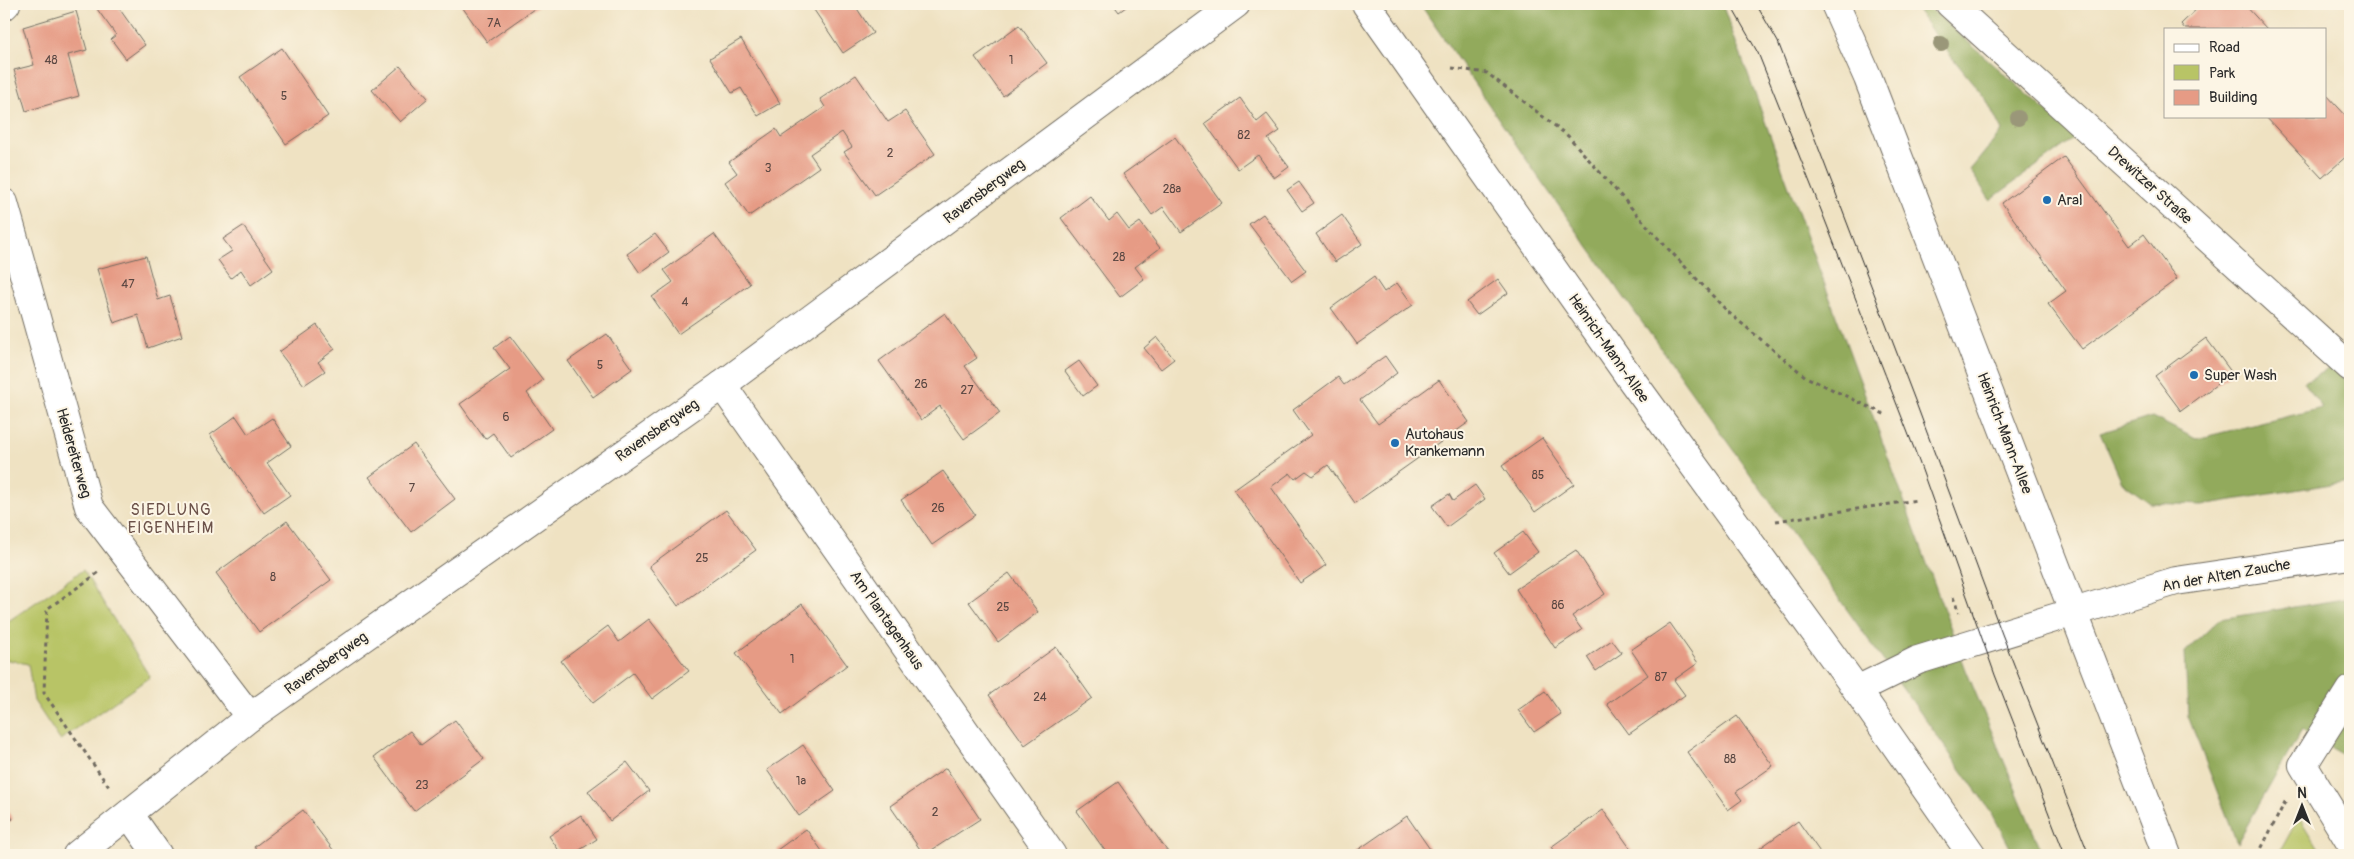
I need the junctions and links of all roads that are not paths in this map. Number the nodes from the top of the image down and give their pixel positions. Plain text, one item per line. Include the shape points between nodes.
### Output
1 (1236, 4) edge
2 (1366, 4) edge
3 (1835, 4) edge
4 (1950, 4) edge
5 (4, 203) edge
6 (2350, 367) edge
7 (722, 385) junction
8 (2350, 555) edge
9 (2074, 612) junction
10 (1857, 690) junction
11 (2350, 690) edge
12 (250, 717) junction
13 (129, 814) junction
14 (2350, 842) edge
15 (77, 855) edge
16 (158, 855) edge
17 (1052, 855) edge
18 (1972, 855) edge
19 (2167, 855) edge

1 - 7 street, Ravensbergweg
2 - 10 street, Heinrich-Mann-Allee via 1633,382
3 - 9 street, Heinrich-Mann-Allee via 1868,78
4 - 6 street, Drewitzer Straße
5 - 12 street, Heidereiterweg via 89,507
7 - 12 street, Ravensbergweg
7 - 17 street, Am Plantagenhaus
8 - 9 street, An der Alten Zauche via 2176,581
9 - 10 street via 1918,660
9 - 19 street, Heinrich-Mann-Allee
10 - 18 street, Heinrich-Mann-Allee
11 - 14 street via 2303,765
12 - 13 street, Ravensbergweg
13 - 15 street, Ravensbergweg
13 - 16 street

